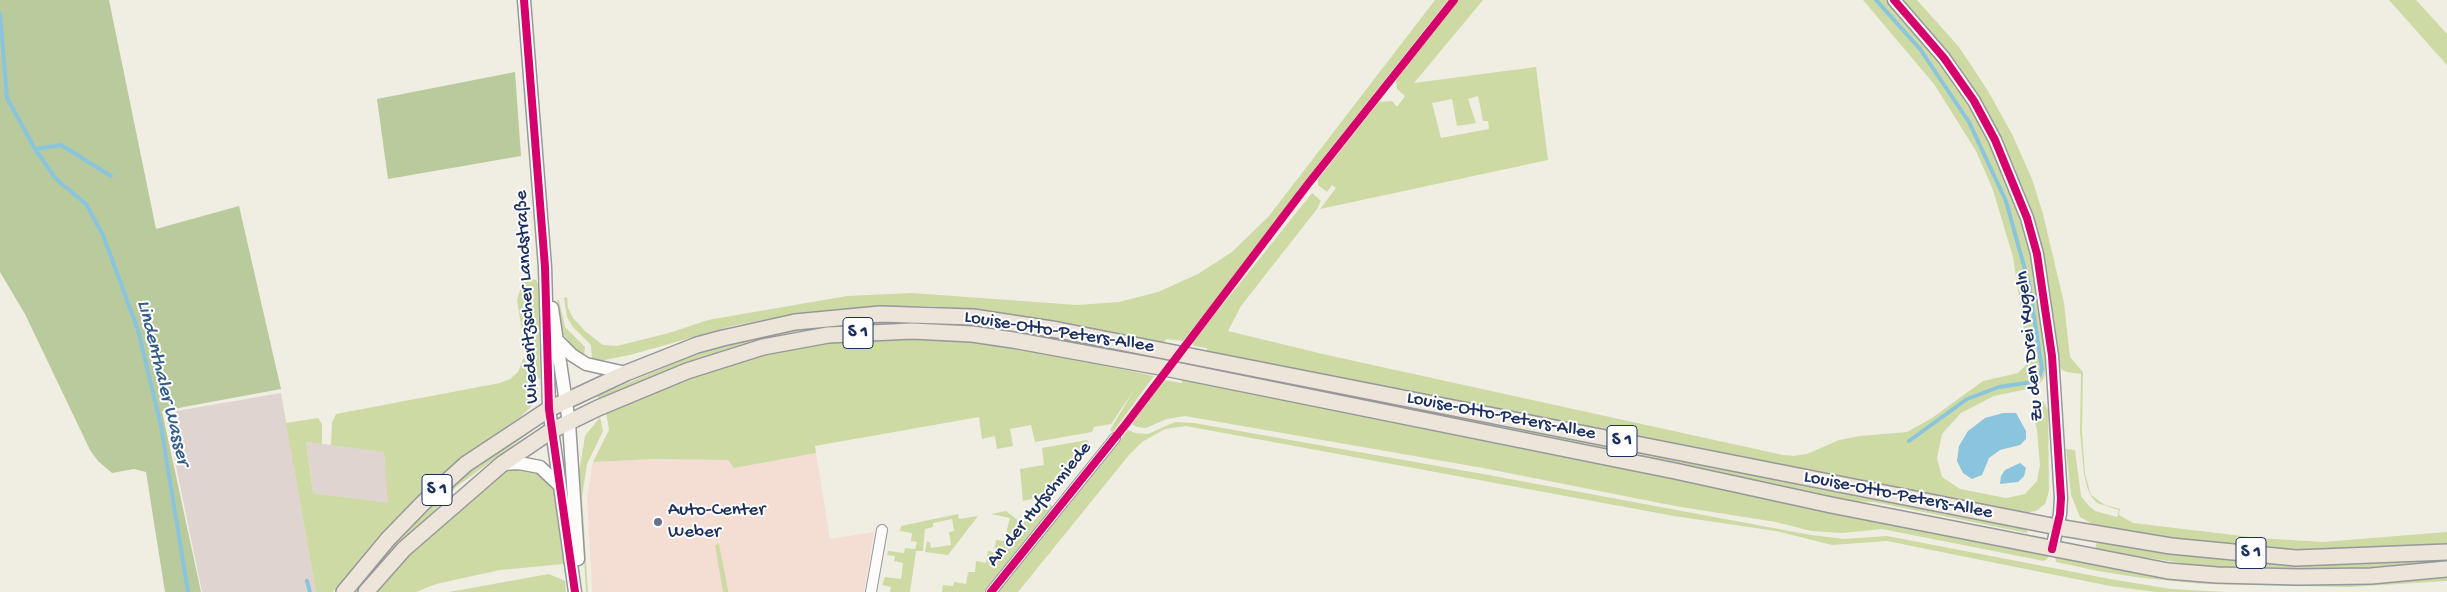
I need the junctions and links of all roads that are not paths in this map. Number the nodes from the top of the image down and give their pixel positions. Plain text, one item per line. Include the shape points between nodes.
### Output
1 (524, 0) edge
2 (1894, 0) edge
3 (545, 266) junction
4 (557, 340) junction
5 (626, 373) junction
6 (566, 402) junction
7 (549, 409) junction
8 (569, 423) junction
9 (551, 431) junction
10 (1115, 438) dead end
11 (502, 464) junction
12 (558, 484) junction
13 (2057, 527) junction
14 (882, 530) dead end
15 (2052, 549) junction
16 (2447, 552) edge
17 (2447, 569) edge
18 (344, 592) edge
19 (366, 592) edge
20 (575, 592) edge
21 (582, 592) edge
22 (871, 592) edge
23 (991, 592) edge

1 - 3 street, Wiederitzscher Landstraße
2 - 13 street, Zu den Drei Kugeln via 1944,58 1974,101 1995,140 2027,218 2037,254 2052,356 2061,498
3 - 4 street, Wiederitzscher Landstraße
3 - 7 street, Wiederitzscher Landstraße
4 - 5 street via 586,364
4 - 6 street, Wiederitzscher Landstraße
5 - 6 main road, Louise-Otto-Peters-Allee / S 1
5 - 13 main road, Louise-Otto-Peters-Allee / S 1 via 697,345 795,322 880,314 982,318 1172,352
6 - 7 main road, S 1
6 - 8 street, Wiederitzscher Landstraße
7 - 9 street, Wiederitzscher Landstraße
7 - 18 main road, S 1 via 466,464 388,539
8 - 9 main road, S 1
8 - 15 main road, Louise-Otto-Peters-Allee / S 1 via 637,390 763,348 828,335 912,331 972,334 1168,369
8 - 21 street, Wiederitzscher Landstraße
9 - 11 main road, S 1
9 - 12 street, Wiederitzscher Landstraße
10 - 23 street, An der Hufschmiede
11 - 12 street via 540,466
11 - 19 main road, S 1 via 404,549
12 - 20 street, Wiederitzscher Landstraße
13 - 15 street, Zu den Drei Kugeln
13 - 16 main road, Louise-Otto-Peters-Allee / S 1 via 2171,546 2296,558
14 - 22 street
15 - 17 main road, Louise-Otto-Peters-Allee / S 1 via 2168,571 2216,576 2371,576

